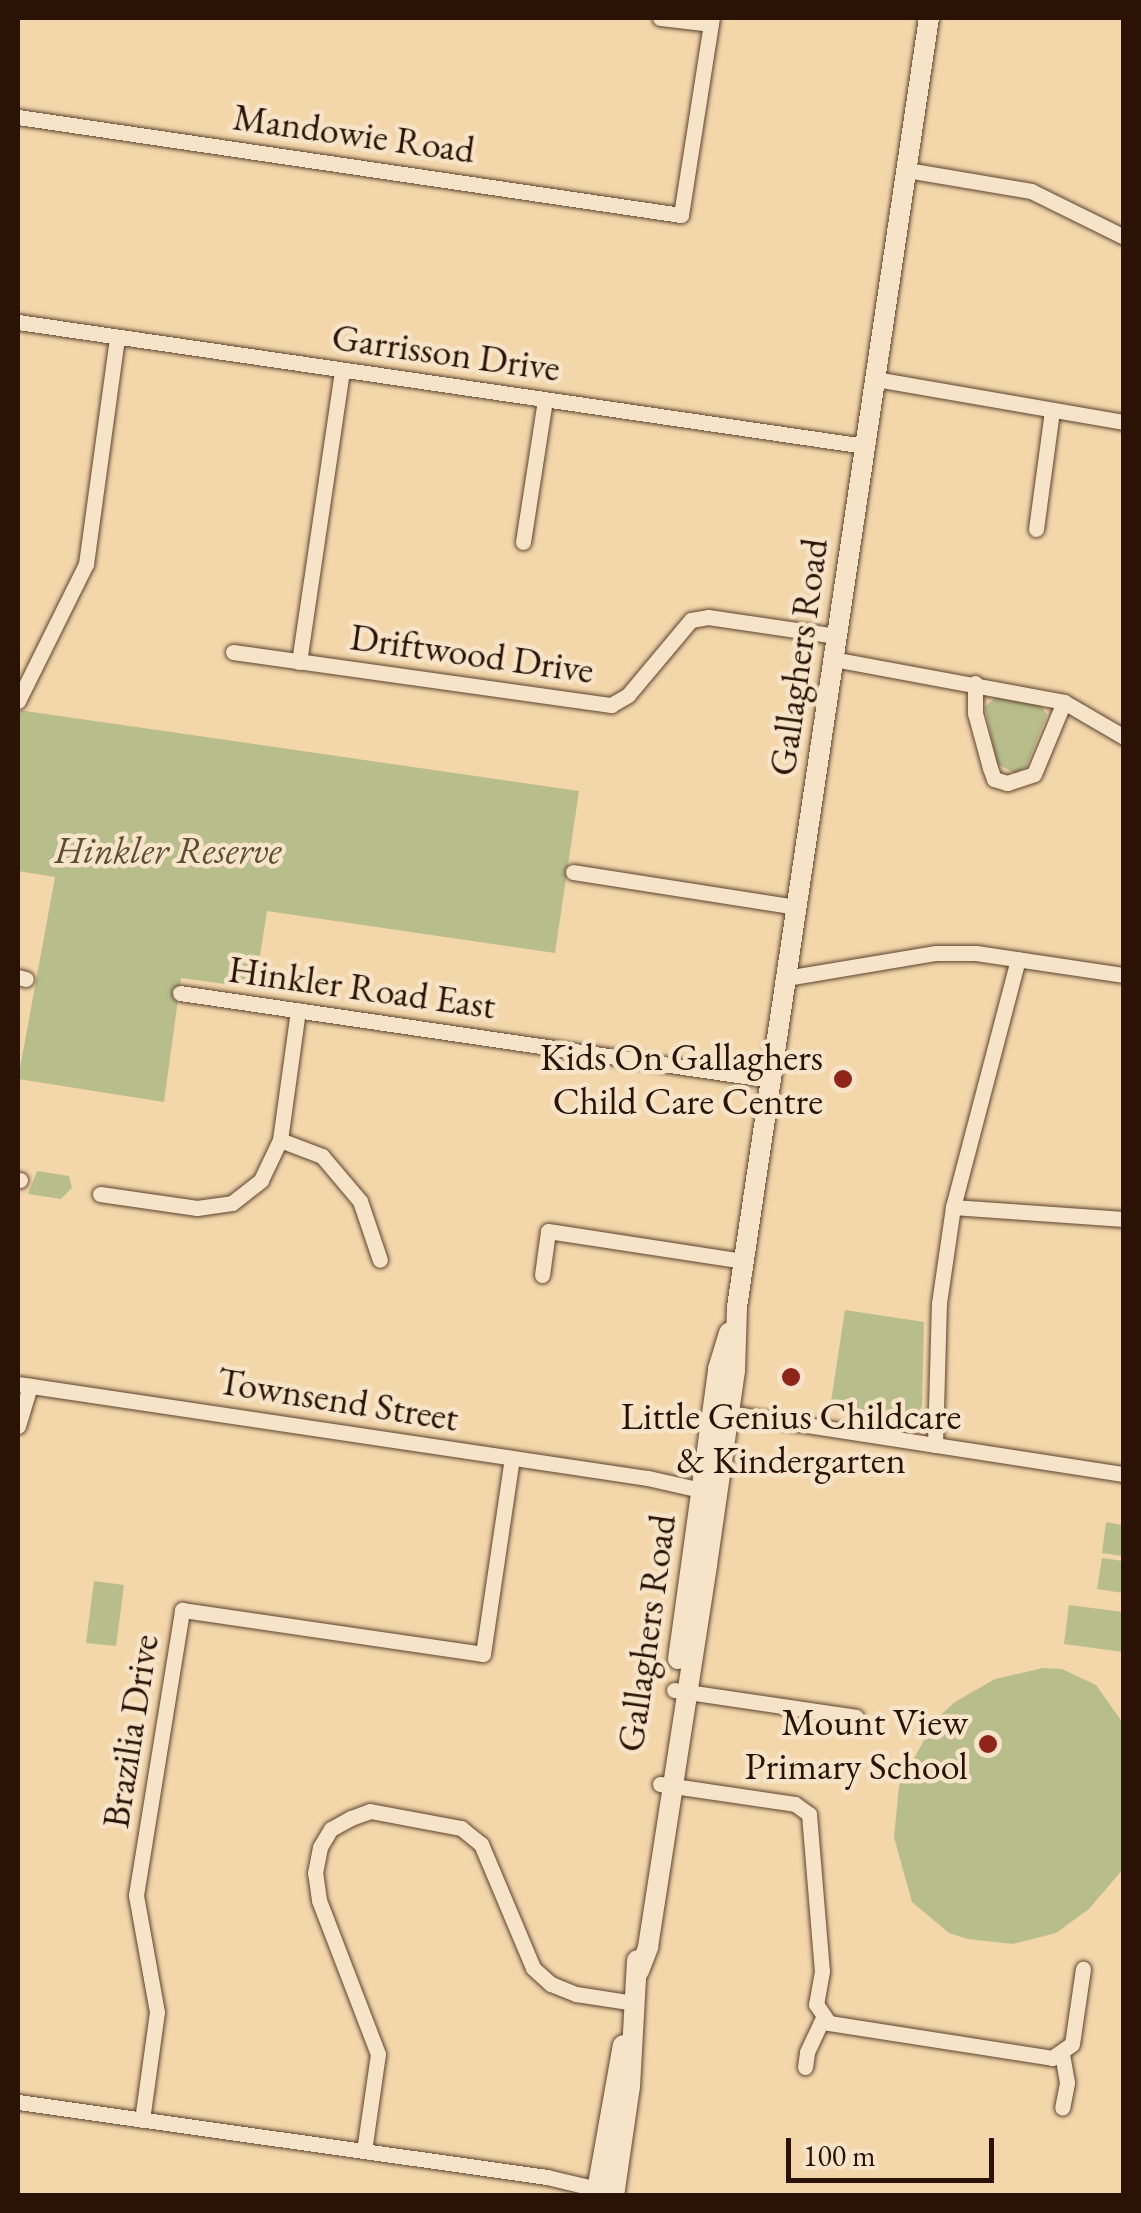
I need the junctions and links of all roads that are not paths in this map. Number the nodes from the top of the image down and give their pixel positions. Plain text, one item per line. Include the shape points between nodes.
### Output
1 (660, 18) edge
2 (929, 18) edge
3 (712, 21) edge
4 (18, 117) edge
5 (906, 170) junction
6 (1124, 237) edge
7 (18, 322) edge
8 (118, 337) junction
9 (342, 370) junction
10 (875, 379) junction
11 (544, 400) junction
12 (1052, 410) junction
13 (1124, 422) edge
14 (865, 446) junction
15 (1036, 529) dead end
16 (524, 542) dead end
17 (837, 636) junction
18 (233, 652) dead end
19 (834, 659) junction
20 (300, 662) junction
21 (975, 683) junction
22 (18, 701) edge
23 (1064, 702) junction
24 (1124, 737) edge
25 (573, 872) dead end
26 (796, 907) junction
27 (1018, 959) junction
28 (1124, 974) edge
29 (786, 978) junction
30 (180, 993) dead end
31 (298, 1010) junction
32 (771, 1080) junction
33 (280, 1140) junction
34 (100, 1194) dead end
35 (953, 1207) junction
36 (1124, 1219) edge
37 (380, 1260) dead end
38 (744, 1260) junction
39 (542, 1276) dead end
40 (24, 1385) edge
41 (721, 1412) junction
42 (18, 1426) edge
43 (936, 1445) junction
44 (512, 1458) junction
45 (1124, 1474) edge
46 (702, 1485) junction
47 (680, 1691) junction
48 (856, 1717) dead end
49 (666, 1785) junction
50 (1083, 1969) dead end
51 (823, 2018) junction
52 (632, 2023) junction
53 (1062, 2054) junction
54 (805, 2067) dead end
55 (18, 2102) edge
56 (1062, 2108) dead end
57 (142, 2120) junction
58 (364, 2151) junction
59 (604, 2189) edge

1 - 3 street
2 - 5 street, Gallaghers Road
3 - 4 street, Mandowie Road via 680,215
5 - 6 street via 1031,191
5 - 10 street, Gallaghers Road
7 - 8 street, Garrisson Drive
8 - 9 street, Garrisson Drive
8 - 22 street via 86,564
9 - 11 street, Garrisson Drive
9 - 20 street, Driftwood Drive
10 - 12 street
10 - 14 street, Gallaghers Road
11 - 14 street, Garrisson Drive
11 - 16 street
12 - 13 street
12 - 15 street
14 - 17 street, Gallaghers Road
17 - 19 street, Gallaghers Road
17 - 20 street, Driftwood Drive via 691,620 628,695 611,705
18 - 20 street, Driftwood Drive
19 - 21 street
19 - 26 street, Gallaghers Road
21 - 23 street
21 - 23 street via 975,713 990,768 994,779 1007,783 1034,774
23 - 24 street
25 - 26 street
26 - 29 street, Gallaghers Road
27 - 28 street
27 - 29 street via 936,953
27 - 35 street
29 - 32 street, Gallaghers Road
30 - 31 street, Hinkler Road East
31 - 32 street, Hinkler Road East
31 - 33 street
32 - 38 street, Gallaghers Road
33 - 34 street via 261,1180 232,1203 197,1208
33 - 37 street via 322,1156 360,1201
35 - 36 street
35 - 43 street via 938,1303
38 - 39 street via 548,1232
38 - 41 street, Gallaghers Road
40 - 42 street
40 - 44 street, Townsend Street
41 - 43 street
41 - 46 street, Gallaghers Road
41 - 47 street, Gallaghers Road
43 - 45 street
44 - 46 street, Townsend Street
44 - 57 street, Brazilia Drive via 483,1654 182,1610 136,1895 157,2012
46 - 47 street, Gallaghers Road
47 - 48 street
47 - 49 street, Gallaghers Road
49 - 51 street via 795,1804 809,1814 822,1970 816,2004
49 - 52 street, Gallaghers Road via 648,1947
50 - 53 street via 1072,2044
51 - 53 street via 1052,2058
51 - 54 street
52 - 58 street via 551,1984 534,1968 481,1844 461,1828 370,1811 350,1818 331,1829 314,1873 378,2054
52 - 59 street, Gallaghers Road
53 - 56 street
55 - 57 street
57 - 58 street
58 - 59 street

